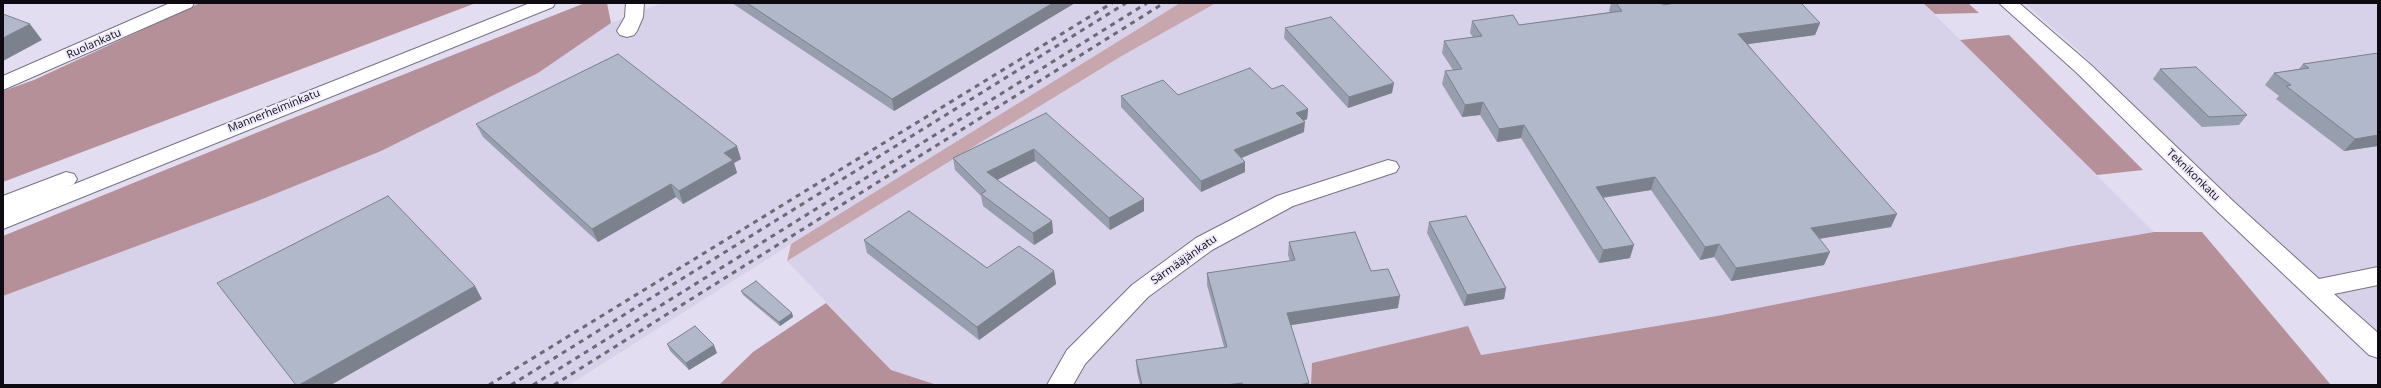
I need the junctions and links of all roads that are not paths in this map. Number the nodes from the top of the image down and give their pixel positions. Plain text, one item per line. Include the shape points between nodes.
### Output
1 (185, 3) edge
2 (508, 3) edge
3 (546, 3) edge
4 (635, 3) edge
5 (2008, 3) edge
6 (627, 31) dead end
7 (3, 84) edge
8 (1388, 167) dead end
9 (3, 204) edge
10 (3, 221) edge
11 (2378, 276) edge
12 (2314, 289) junction
13 (2378, 348) edge
14 (1060, 385) edge

1 - 7 street, Ruolankatu
2 - 9 street, Mannerheiminkatu
3 - 10 street, Mannerheiminkatu
4 - 6 street via 634,17
5 - 12 street, Teknikonkatu via 2084,69
8 - 14 street, Särmääjänkatu via 1285,201 1204,244 1140,291 1076,357
11 - 12 street
12 - 13 street, Teknikonkatu

